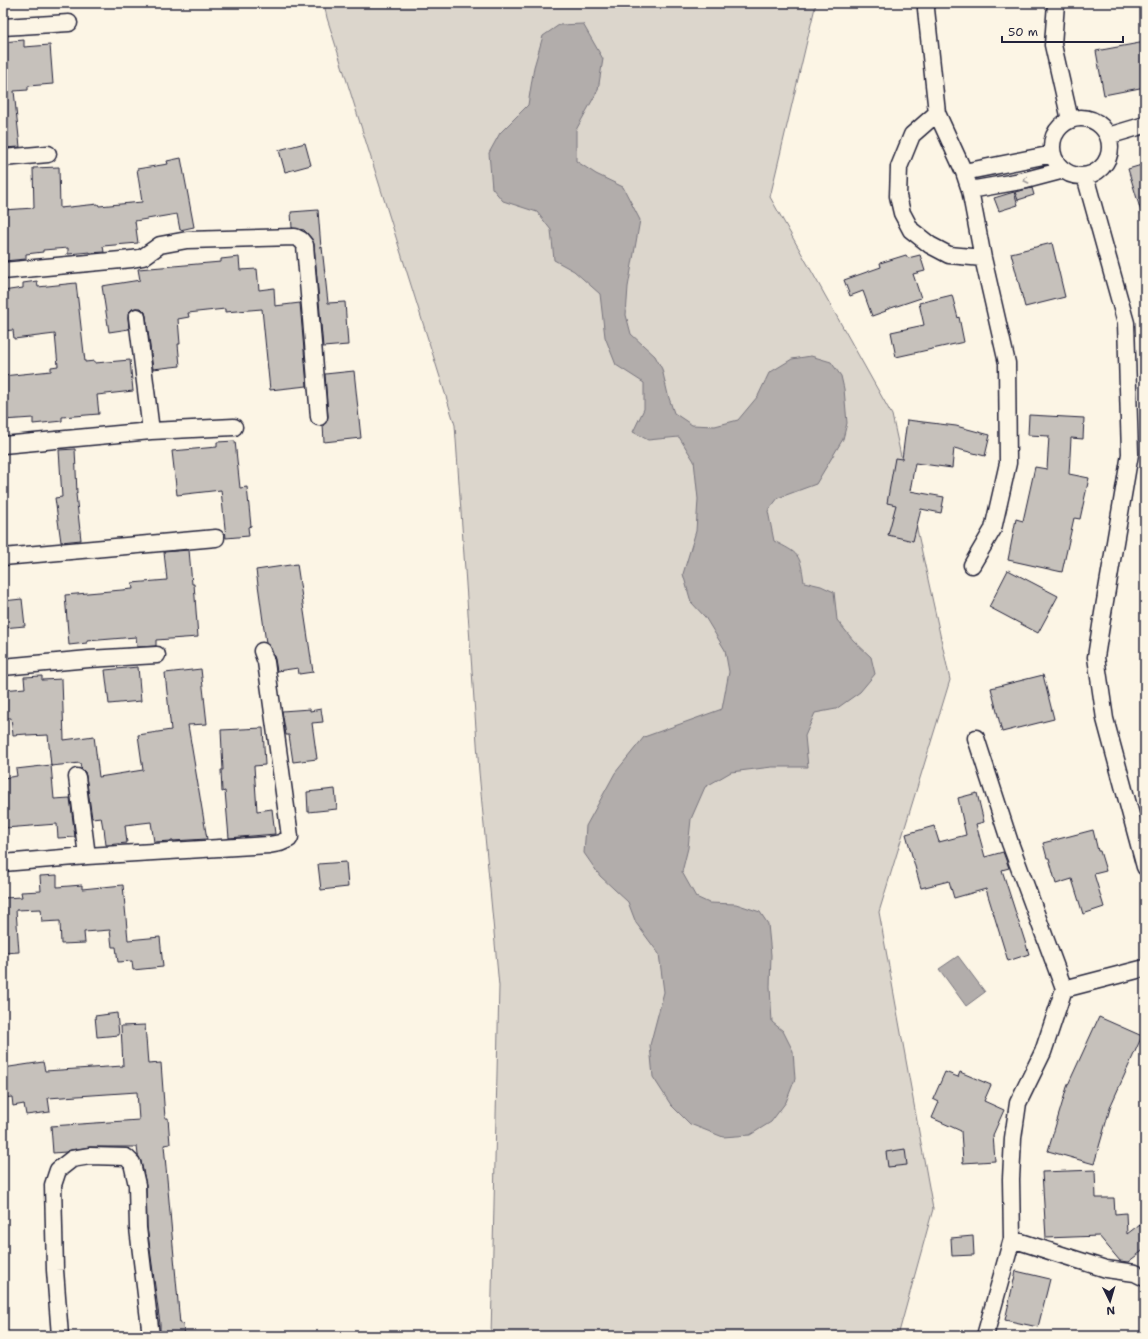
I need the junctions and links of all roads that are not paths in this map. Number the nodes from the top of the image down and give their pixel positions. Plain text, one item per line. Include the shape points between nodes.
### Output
1 (927, 3) edge
2 (1056, 3) edge
3 (69, 23) dead end
4 (3, 27) edge
5 (937, 113) junction
6 (1070, 120) junction
7 (1145, 125) edge
8 (1108, 136) junction
9 (48, 154) dead end
10 (1053, 154) junction
11 (3, 158) edge
12 (1064, 170) junction
13 (964, 172) junction
14 (1085, 176) junction
15 (970, 190) junction
16 (983, 258) junction
17 (3, 271) edge
18 (137, 317) dead end
19 (318, 417) dead end
20 (234, 427) dead end
21 (151, 431) junction
22 (3, 445) edge
23 (216, 538) dead end
24 (3, 557) edge
25 (972, 565) dead end
26 (262, 651) dead end
27 (157, 655) dead end
28 (3, 667) edge
29 (976, 738) dead end
30 (76, 777) dead end
31 (87, 856) junction
32 (3, 863) edge
33 (1145, 867) edge
34 (1145, 968) edge
35 (1064, 989) junction
36 (1012, 1239) junction
37 (1145, 1278) edge
38 (60, 1336) edge
39 (151, 1336) edge
40 (985, 1336) edge

1 - 5 street
2 - 6 street via 1053,45
3 - 4 street
5 - 13 street
5 - 16 street via 912,135 899,167 898,196 902,213 911,230 930,245 949,255
6 - 8 street via 1092,120 1104,129
6 - 10 street via 1054,137
7 - 8 street
8 - 14 street via 1108,159 1101,168
9 - 11 street
10 - 12 street
10 - 13 street
12 - 14 street via 1074,175
12 -> 15 street
13 - 15 street
14 - 33 street via 1126,323 1130,454 1096,657 1104,718
15 - 16 street
16 - 25 street via 1006,363 1008,463 993,529
17 - 19 street via 132,259 143,257 160,245 187,240 295,237 305,245
18 - 21 street
20 - 21 street
21 - 22 street
23 - 24 street
26 - 31 street via 266,662 290,837 280,843 269,845
27 - 28 street
29 - 35 street via 1010,843
30 - 31 street
31 - 32 street
34 - 35 street
35 - 36 street via 1043,1052 1018,1103 1011,1179
36 - 37 street via 1106,1269 1135,1273
36 - 40 street
38 - 39 street via 53,1186 58,1170 72,1159 90,1156 126,1157 132,1163 137,1185 138,1228

